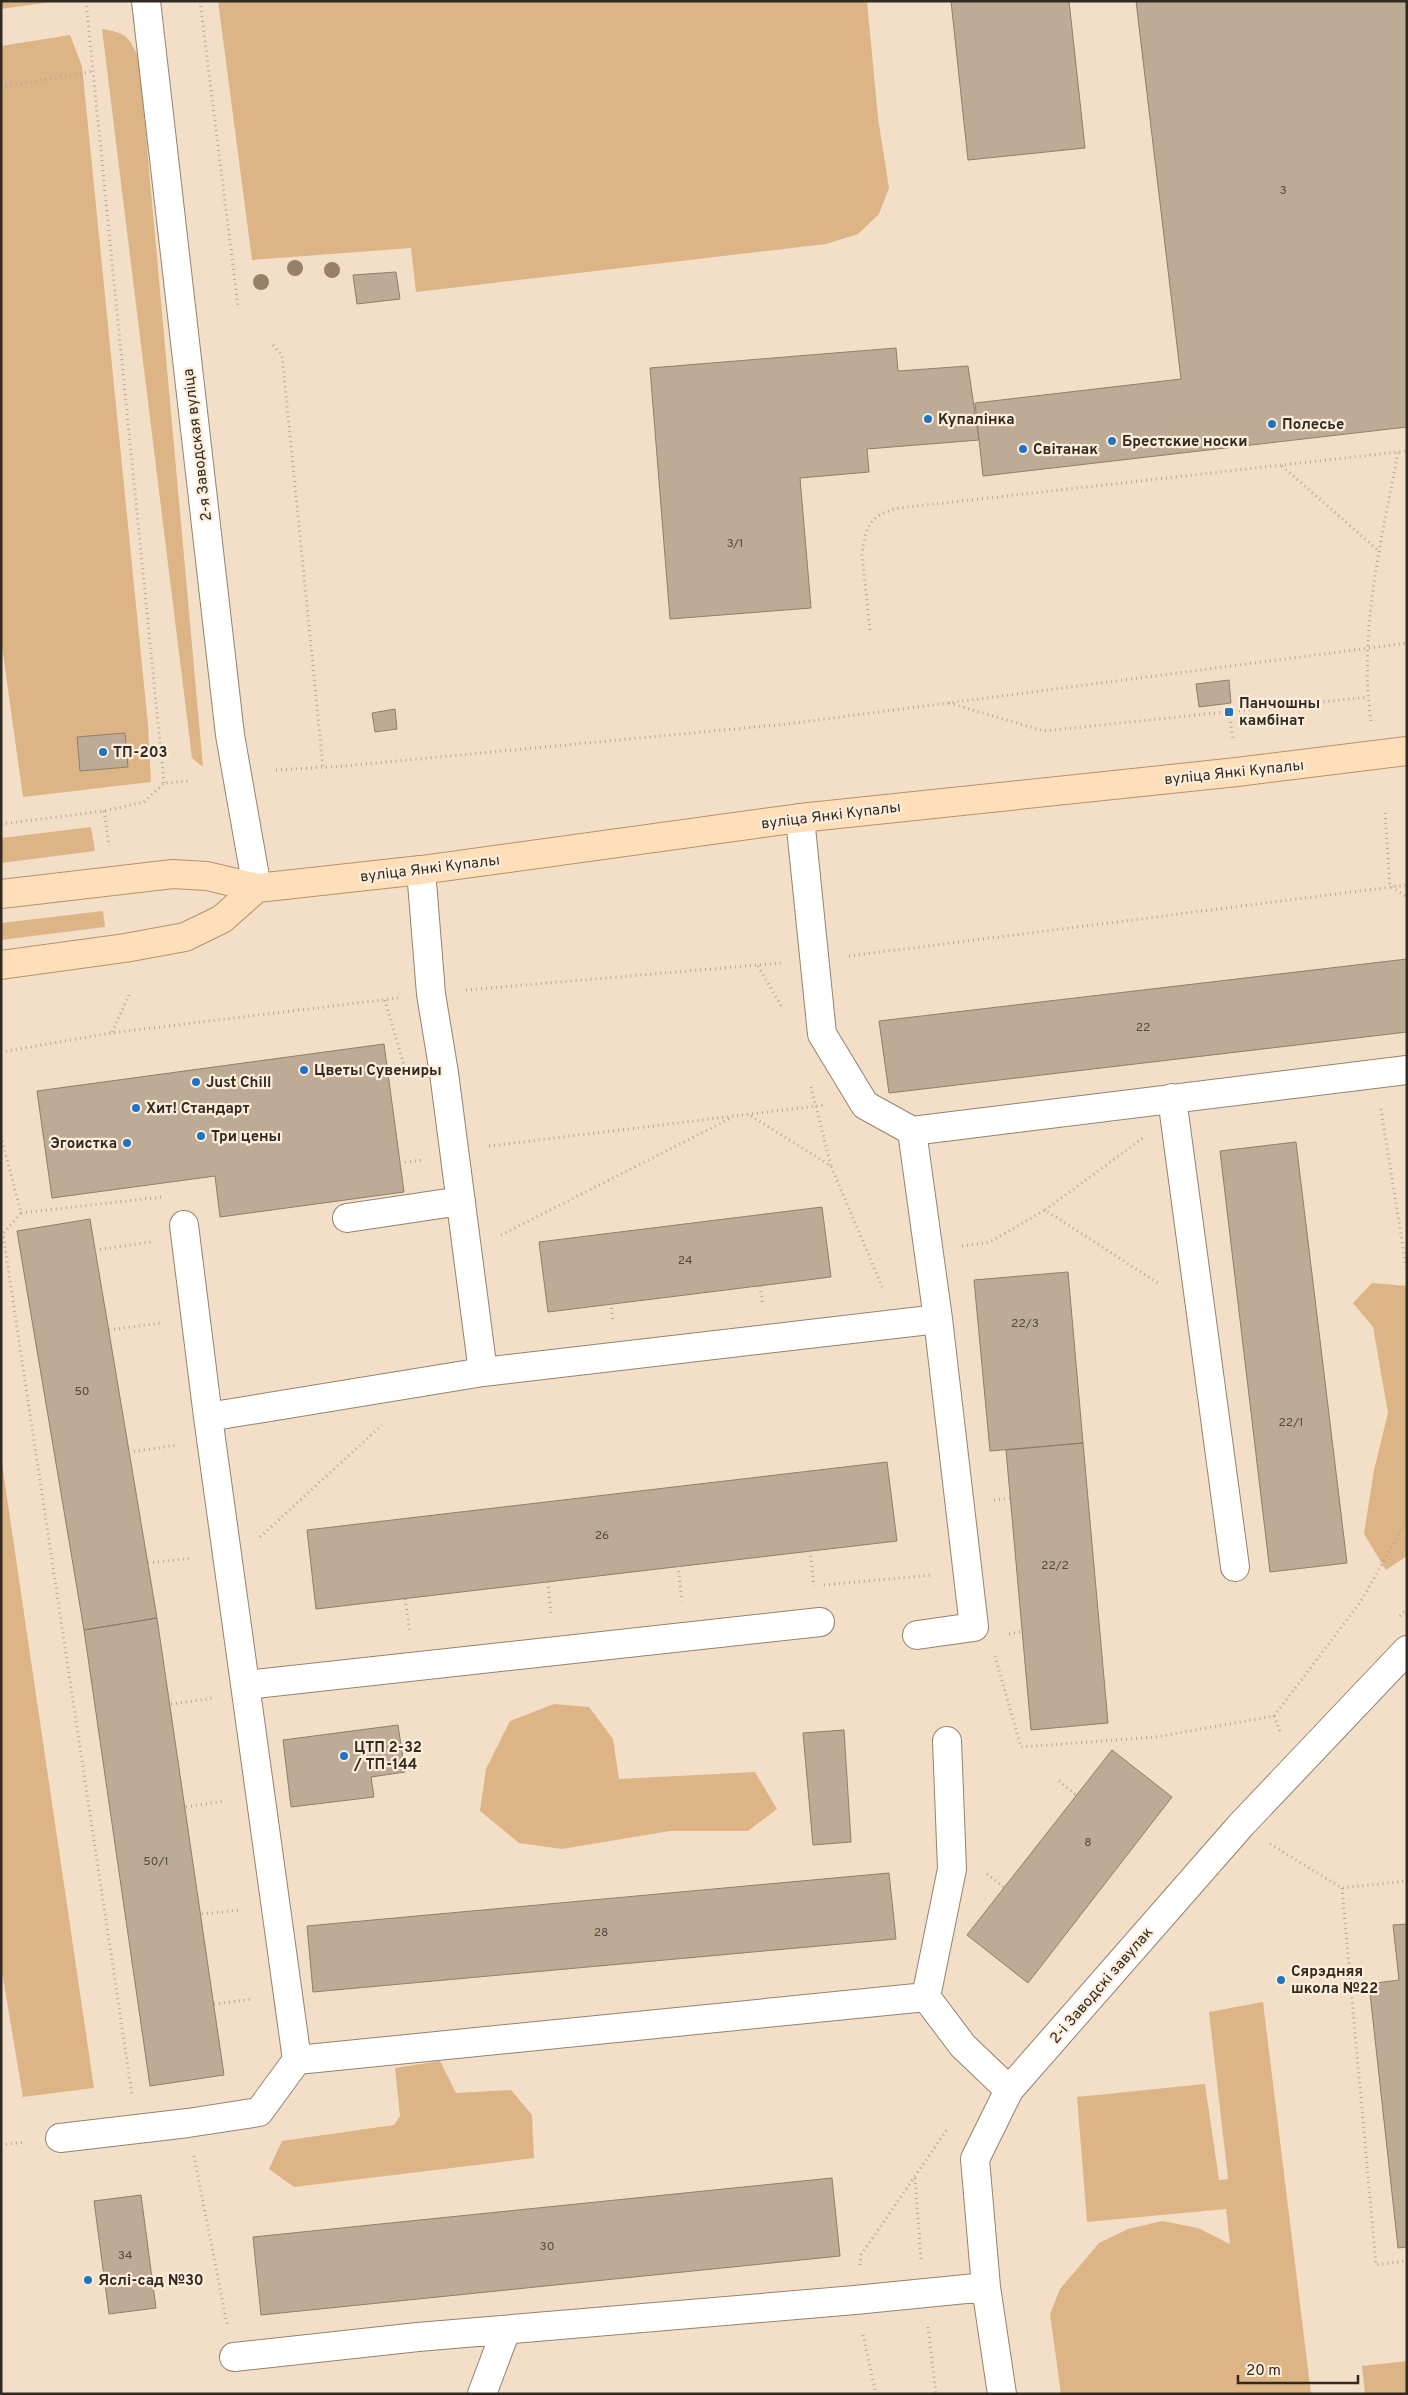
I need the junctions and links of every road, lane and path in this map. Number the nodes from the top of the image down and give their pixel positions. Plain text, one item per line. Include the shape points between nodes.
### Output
1 (86, 1) edge
2 (146, 1) edge
3 (200, 1) edge
4 (94, 71) junction
5 (1, 87) edge
6 (238, 306) dead end
7 (273, 345) dead end
8 (1407, 451) edge
9 (1398, 452) junction
10 (1281, 466) junction
11 (1380, 552) junction
12 (870, 630) dead end
13 (1407, 643) edge
14 (1367, 648) junction
15 (1368, 697) junction
16 (947, 703) junction
17 (1372, 726) dead end
18 (1407, 751) edge
19 (323, 767) junction
20 (276, 770) dead end
21 (190, 781) dead end
22 (164, 784) junction
23 (104, 810) junction
24 (1385, 813) dead end
25 (800, 818) junction
26 (1, 824) edge
27 (110, 849) dead end
28 (420, 870) junction
29 (1407, 885) edge
30 (1390, 886) junction
31 (257, 888) junction
32 (1, 894) edge
33 (1407, 897) edge
34 (813, 959) junction
35 (1, 965) edge
36 (130, 993) dead end
37 (431, 994) junction
38 (111, 1033) junction
39 (1, 1052) edge
40 (1407, 1070) edge
41 (1376, 1074) junction
42 (862, 1100) junction
43 (1173, 1107) junction
44 (750, 1115) junction
45 (733, 1117) junction
46 (912, 1131) junction
47 (1, 1136) edge
48 (485, 1147) dead end
49 (461, 1201) junction
50 (1045, 1210) junction
51 (21, 1213) junction
52 (347, 1218) dead end
53 (184, 1225) joint
54 (496, 1238) dead end
55 (156, 1242) dead end
56 (953, 1247) dead end
57 (95, 1250) dead end
58 (1407, 1272) edge
59 (760, 1286) dead end
60 (886, 1297) dead end
61 (611, 1303) dead end
62 (1200, 1310) junction
63 (764, 1311) dead end
64 (938, 1320) junction
65 (166, 1322) dead end
66 (614, 1329) dead end
67 (109, 1330) dead end
68 (483, 1372) junction
69 (208, 1417) junction
70 (385, 1422) dead end
71 (183, 1444) dead end
72 (129, 1452) dead end
73 (1407, 1520) edge
74 (254, 1543) dead end
75 (810, 1551) dead end
76 (199, 1557) dead end
77 (148, 1563) dead end
78 (678, 1566) dead end
79 (1234, 1567) dead end
80 (548, 1582) dead end
81 (814, 1586) dead end
82 (405, 1599) dead end
83 (682, 1601) dead end
84 (551, 1616) dead end
85 (820, 1622) dead end
86 (410, 1632) dead end
87 (917, 1635) dead end
88 (1407, 1650) edge
89 (995, 1660) dead end
90 (246, 1685) junction
91 (218, 1697) dead end
92 (171, 1704) dead end
93 (1274, 1716) junction
94 (1281, 1734) dead end
95 (947, 1741) dead end
96 (1059, 1781) dead end
97 (1076, 1796) dead end
98 (232, 1800) dead end
99 (186, 1807) dead end
100 (1269, 1843) dead end
101 (987, 1874) dead end
102 (1407, 1880) edge
103 (1004, 1887) dead end
104 (1342, 1888) junction
105 (247, 1909) dead end
106 (202, 1914) dead end
107 (926, 1997) junction
108 (259, 1998) dead end
109 (214, 2004) dead end
110 (297, 2060) junction
111 (1009, 2090) junction
112 (188, 2123) junction
113 (136, 2128) junction
114 (948, 2128) dead end
115 (60, 2138) dead end
116 (1407, 2261) edge
117 (986, 2287) junction
118 (855, 2300) junction
119 (506, 2330) junction
120 (234, 2357) joint
121 (482, 2394) edge
122 (876, 2394) edge
123 (1002, 2394) edge

1 - 4 path
2 - 31 street, 2-я Заводская вуліца via 230,735
3 - 6 path
4 - 5 path
4 - 22 path
7 - 19 path via 282,355
8 - 9 path
9 - 10 path
9 - 11 path
10 - 11 path
10 - 12 path via 884,512 873,518 867,528 862,549
11 - 14 path
13 - 14 path
14 - 15 path
14 - 16 path
15 - 16 path via 1044,731
15 - 17 path
16 - 19 path via 787,724
18 - 25 main road, вуліца Янкі Купалы
19 - 20 path
21 - 22 path
22 - 23 path via 144,802
23 - 26 path
23 - 27 path
24 - 30 path
25 - 28 main road, вуліца Янкі Купалы
25 - 34 street
28 - 31 main road, вуліца Янкі Купалы
28 - 37 street
29 - 30 path
30 - 33 path
30 - 34 path
31 - 32 main road, вуліца Янкі Купалы via 207,876 173,874
31 - 35 main road via 222,919 185,937
34 - 37 path
34 - 42 street via 822,1034
36 - 38 path
37 - 38 path
37 - 49 street
38 - 39 path
40 - 41 street
41 - 43 street
41 - 58 path
42 - 44 path
42 - 46 street
43 - 46 street
43 - 50 path
43 - 62 street
44 - 45 path
44 - 60 path via 831,1166
45 - 48 path
45 - 54 path
46 - 64 street
47 - 51 path
49 - 52 street
49 - 68 street
50 - 56 path via 990,1242
50 - 62 path
51 - 53 path via 173,1196
51 - 113 path via 3,1234
53 - 69 street
55 - 57 path
59 - 63 path
61 - 66 path
62 - 79 street
64 - 68 street
64 - 87 street via 974,1628
65 - 67 path
68 - 69 street
69 - 90 street
70 - 74 path
71 - 72 path
73 - 93 path via 1361,1601
75 - 81 path
76 - 77 path
78 - 83 path
80 - 84 path
82 - 86 path
85 - 90 street
88 - 111 street, 2-і Заводскі завулак via 1241,1825
89 - 93 path via 1021,1747 1156,1737
90 - 110 street
91 - 92 path
93 - 94 path
95 - 107 street via 952,1869
96 - 97 path
98 - 99 path
100 - 104 path
101 - 103 path
102 - 104 path
104 - 116 path via 1376,2265
105 - 106 path
107 - 110 street
107 - 111 street via 963,2046
108 - 109 path
110 - 112 street via 259,2112
111 - 117 street, 2-і Заводскі завулак via 975,2159
112 - 113 street
112 - 120 path
113 - 115 street
114 - 118 path via 861,2255
117 - 118 street
117 - 123 street, 2-і Заводскі завулак
118 - 119 street
118 - 122 path
119 - 120 street
119 - 121 street

